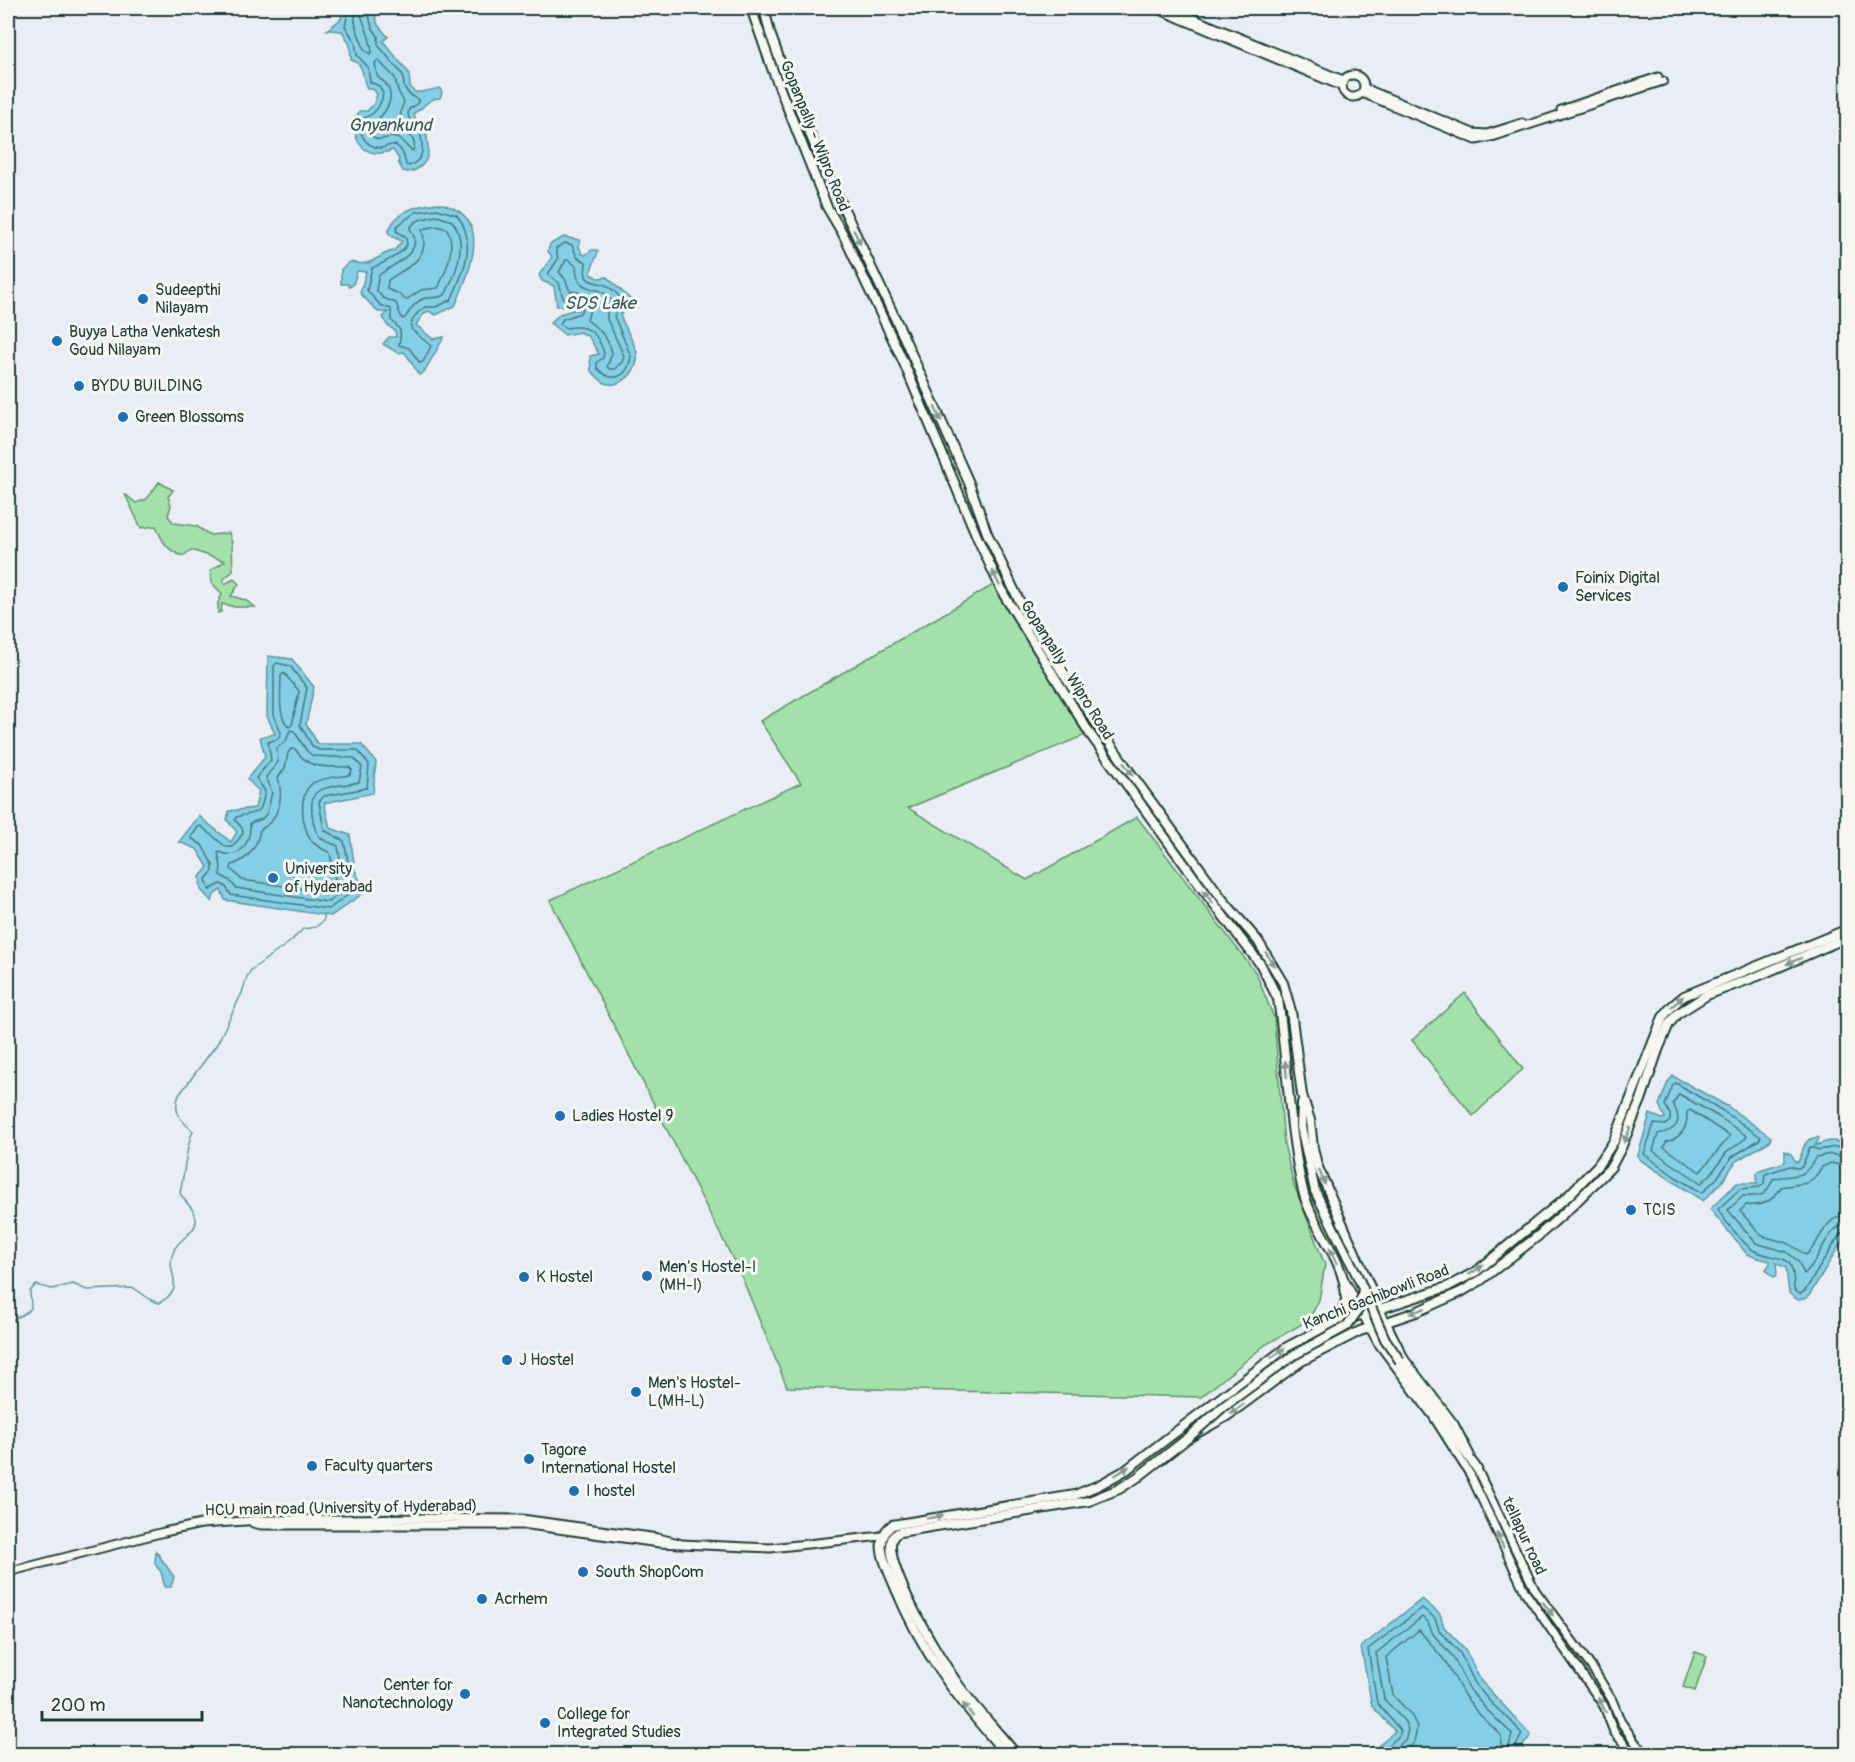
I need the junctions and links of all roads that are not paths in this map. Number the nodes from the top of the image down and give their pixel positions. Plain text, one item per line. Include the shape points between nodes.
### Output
1 (751, 8) edge
2 (764, 8) edge
3 (1155, 8) edge
4 (1168, 8) edge
5 (1176, 13) junction
6 (1661, 79) dead end
7 (1342, 83) junction
8 (1363, 91) junction
9 (820, 158) junction
10 (811, 165) junction
11 (1022, 602) junction
12 (1012, 607) junction
13 (1234, 912) junction
14 (1225, 918) junction
15 (1848, 929) edge
16 (1848, 937) edge
17 (1302, 1095) junction
18 (1343, 1277) junction
19 (1363, 1289) junction
20 (1380, 1310) junction
21 (1364, 1316) junction
22 (1385, 1322) junction
23 (1327, 1326) junction
24 (1369, 1327) junction
25 (1188, 1438) junction
26 (1477, 1469) junction
27 (882, 1536) junction
28 (8, 1572) edge
29 (1591, 1666) junction
30 (1581, 1673) junction
31 (1006, 1755) edge
32 (1016, 1755) edge
33 (1632, 1755) edge
34 (1648, 1755) edge

1 - 10 main road, Gopanpally - Wipro Road
2 - 9 main road, Gopanpally - Wipro Road via 783,69
3 - 5 street
4 - 5 street
5 - 7 street
6 - 8 street via 1495,136 1477,137
7 - 8 street via 1345,94 1351,97
7 - 8 street via 1349,75 1358,76
9 - 10 main road
9 -> 11 main road, Gopanpally - Wipro Road via 969,483 987,533
12 -> 10 main road, Gopanpally - Wipro Road
11 - 12 main road
11 -> 13 main road, Gopanpally - Wipro Road via 1025,613 1107,739
14 -> 12 main road, Gopanpally - Wipro Road via 1090,734
13 - 14 main road
13 -> 17 main road, Gopanpally - Wipro Road via 1268,956 1287,993
18 -> 14 main road, Gopanpally - Wipro Road via 1304,1194 1294,1147 1278,999 1261,965
20 -> 15 main road, Kanchi Gachibowli Road via 1447,1287 1477,1271 1584,1180 1614,1141 1663,1017 1684,996
16 -> 22 main road, Kanchi Gachibowli Road via 1707,995 1677,1014 1658,1050 1621,1148 1599,1180 1538,1236 1481,1280 1416,1312
17 - 19 main road, Gopanpally - Wipro Road, bridge via 1301,1127 1315,1191
17 -> 20 main road, Gopanpally - Wipro Road via 1317,1165
18 - 21 street
18 - 23 main road, Gopanpally - Wipro Road via 1346,1303
19 - 25 main road, bridge via 1360,1307 1347,1326 1294,1355 1224,1406
19 - 26 main road, Gopanpally - Wipro Road, bridge via 1385,1339
20 - 21 main road, Kanchi Gachibowli Road
20 - 22 street, tellapur road
21 - 23 main road, Kanchi Gachibowli Road
21 - 24 street
22 - 24 main road, Kanchi Gachibowli Road
22 - 26 street, tellapur road via 1405,1360 1454,1424
27 -> 23 main road, Kanchi Gachibowli Road via 892,1525 1075,1495 1099,1485 1126,1470 1287,1347
24 -> 25 main road, Kanchi Gachibowli Road via 1300,1362 1227,1416
30 -> 24 street via 1525,1592 1471,1476
25 - 32 main road, Kanchi Gachibowli Road via 1125,1485 1089,1501 900,1532 893,1537 894,1562 921,1625 961,1689
26 -> 29 street, tellapur road via 1535,1590
27 - 28 street, HCU main road (University of Hyderabad) via 770,1548 679,1543 522,1519 201,1524
31 -> 27 main road via 924,1649 888,1573
29 - 30 street
29 - 34 street, tellapur road via 1621,1722
33 -> 30 street via 1614,1732 1604,1706

